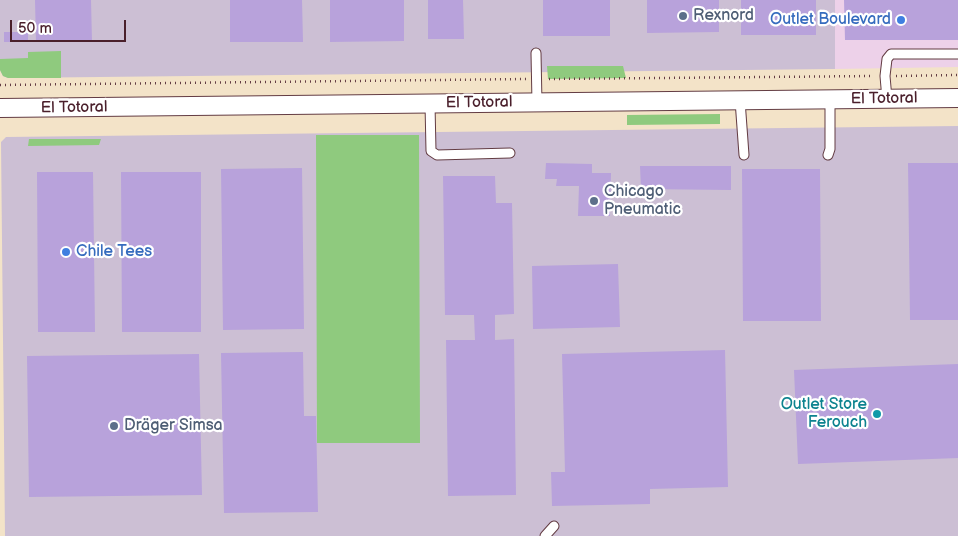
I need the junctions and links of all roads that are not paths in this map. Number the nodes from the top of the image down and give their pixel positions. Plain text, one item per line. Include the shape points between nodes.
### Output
1 (536, 52) dead end
2 (958, 54) edge
3 (887, 98) junction
4 (958, 98) edge
5 (830, 99) junction
6 (740, 100) junction
7 (538, 102) junction
8 (430, 104) junction
9 (0, 108) edge
10 (510, 153) dead end
11 (744, 155) dead end
12 (828, 155) dead end
13 (554, 526) dead end
14 (545, 536) edge

1 - 7 lane
2 - 3 lane via 891,54 887,59 885,76
3 - 4 street, El Totoral
3 - 5 street, El Totoral
5 - 6 street, El Totoral
5 - 12 lane
6 - 7 street, El Totoral
6 - 11 lane
7 - 8 street, El Totoral
8 - 9 street, El Totoral
8 - 10 lane via 431,151 438,154
13 - 14 lane

